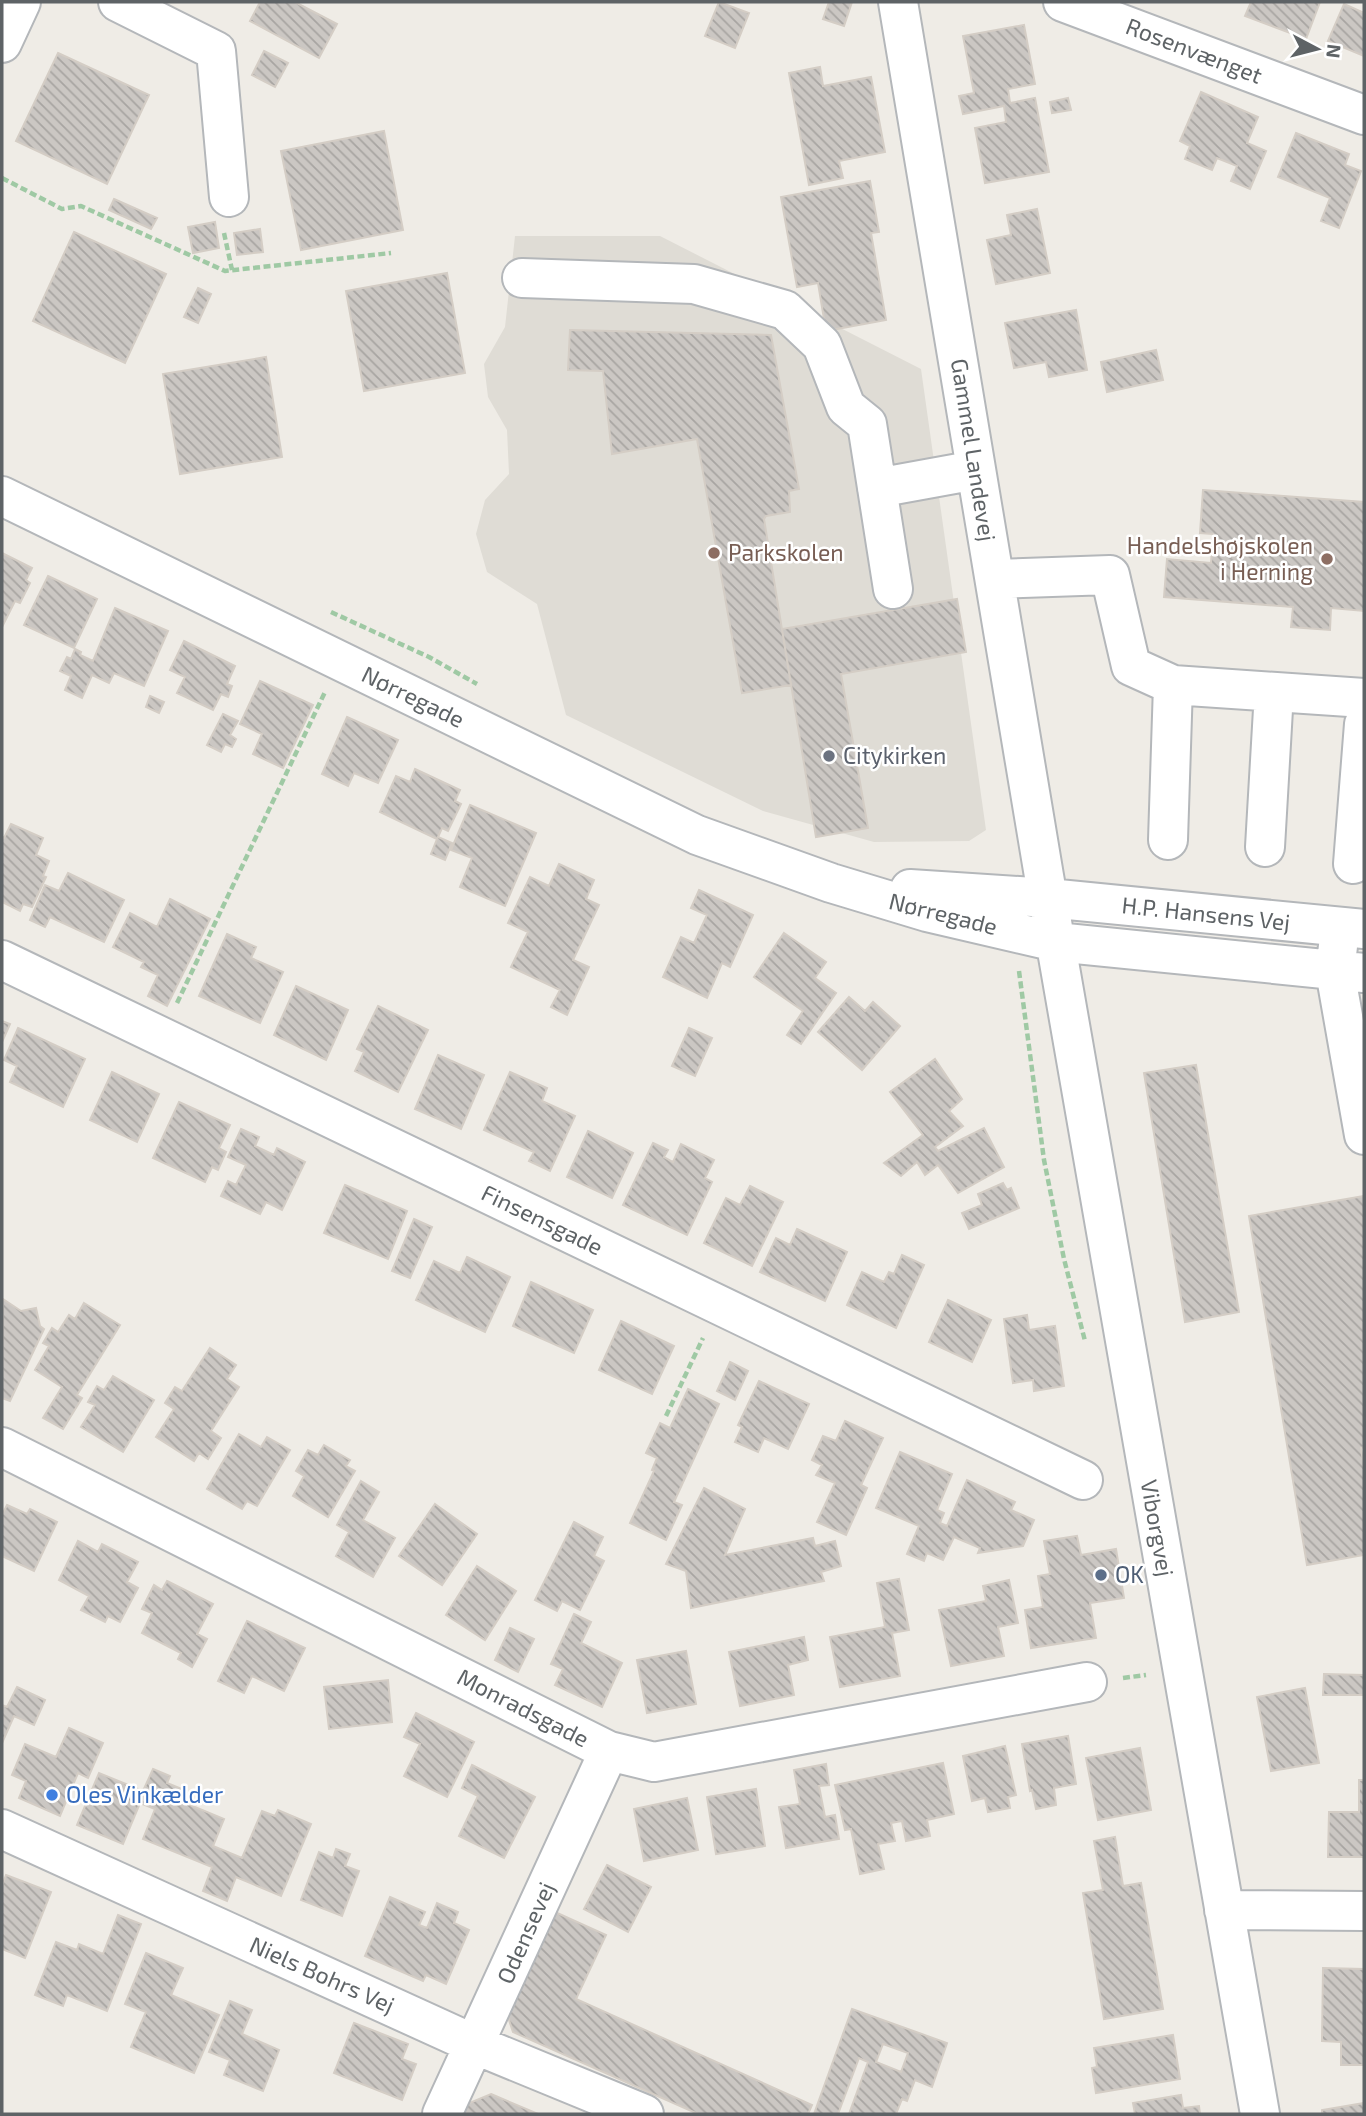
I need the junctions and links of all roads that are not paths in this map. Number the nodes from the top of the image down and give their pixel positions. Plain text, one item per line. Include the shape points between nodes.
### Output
1 (21, 2) edge
2 (118, 2) edge
3 (898, 2) edge
4 (1063, 2) edge
5 (2, 43) edge
6 (1364, 115) edge
7 (229, 197) dead end
8 (522, 278) dead end
9 (976, 470) junction
10 (877, 488) junction
11 (2, 496) edge
12 (995, 579) junction
13 (893, 589) dead end
14 (1173, 685) junction
15 (1274, 691) junction
16 (1364, 698) edge
17 (1364, 724) edge
18 (1168, 840) dead end
19 (1265, 848) dead end
20 (1353, 864) dead end
21 (831, 883) junction
22 (1048, 898) junction
23 (1352, 928) edge
24 (1056, 942) junction
25 (2, 960) edge
26 (1350, 972) edge
27 (1364, 1135) edge
28 (2, 1447) edge
29 (1083, 1480) dead end
30 (1087, 1682) road end
31 (609, 1751) junction
32 (2, 1829) edge
33 (1224, 1910) junction
34 (1364, 1911) edge
35 (475, 2045) junction
36 (442, 2114) edge
37 (644, 2114) edge
38 (1260, 2114) edge

1 - 5 street
2 - 7 street via 216,51
3 - 9 street, Gammel Landevej
4 - 6 street, Rosenvænget
8 - 10 street via 694,284 785,310 822,345 846,407 867,424
9 - 10 street
9 - 12 street, Gammel Landevej
10 - 13 street
11 - 21 street, Nørregade via 697,835
12 - 14 street via 1110,575 1131,666
12 - 22 street, Gammel Landevej
14 - 15 street
14 - 18 street
15 - 16 street
15 - 19 street
17 - 20 street
21 - 22 street, Nørregade
21 - 24 street, Nørregade via 927,912
22 - 23 street, H.P. Hansens Vej
22 - 24 street, Viborgvej
23 - 26 street
24 - 26 street, H.P. Hansens Vej
24 - 33 street, Viborgvej
25 - 29 street, Finsensgade
26 - 27 street
28 - 31 street, Monradsgade
30 - 31 street, Monradsgade via 654,1762
31 - 35 street, Odensevej
32 - 35 street, Niels Bohrs Vej
33 - 34 street
33 - 38 street, Viborgvej
35 - 36 street, Odensevej
35 - 37 street, Niels Bohrs Vej

